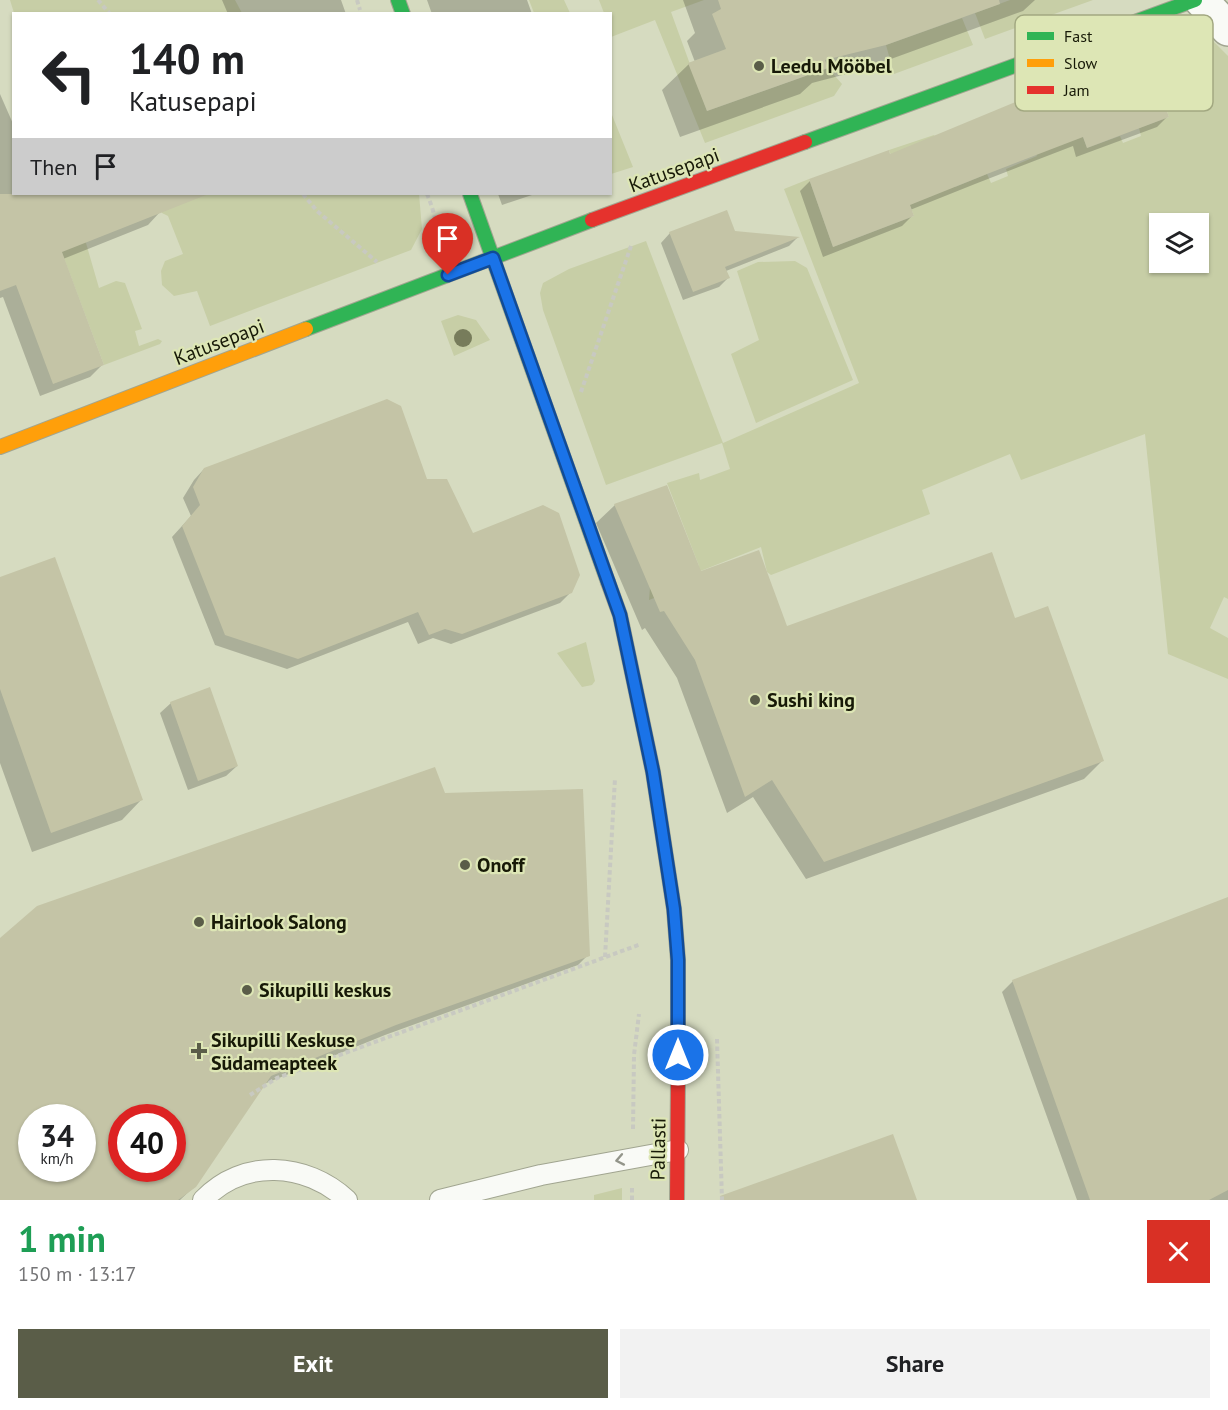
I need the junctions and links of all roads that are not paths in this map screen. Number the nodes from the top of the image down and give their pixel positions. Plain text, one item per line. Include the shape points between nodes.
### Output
1 (1195, 0) edge
2 (1201, 0) edge
3 (1154, 15) edge
4 (1228, 29) edge
5 (1015, 66) edge
6 (470, 195) edge
7 (493, 258) junction
8 (0, 447) edge
9 (678, 1150) junction
10 (203, 1200) edge
11 (347, 1200) edge
12 (440, 1200) edge
13 (676, 1200) edge

1 - 3 street, Katusepapi
2 - 4 street
5 - 7 street, Katusepapi
6 - 7 street, Pallasti
7 - 8 street, Katusepapi
7 - 9 street, Pallasti via 620,615 638,699 674,909 678,960
9 -> 12 lane via 541,1175
9 - 13 street, Pallasti
10 - 11 lane via 215,1187 259,1170 292,1170 332,1186

